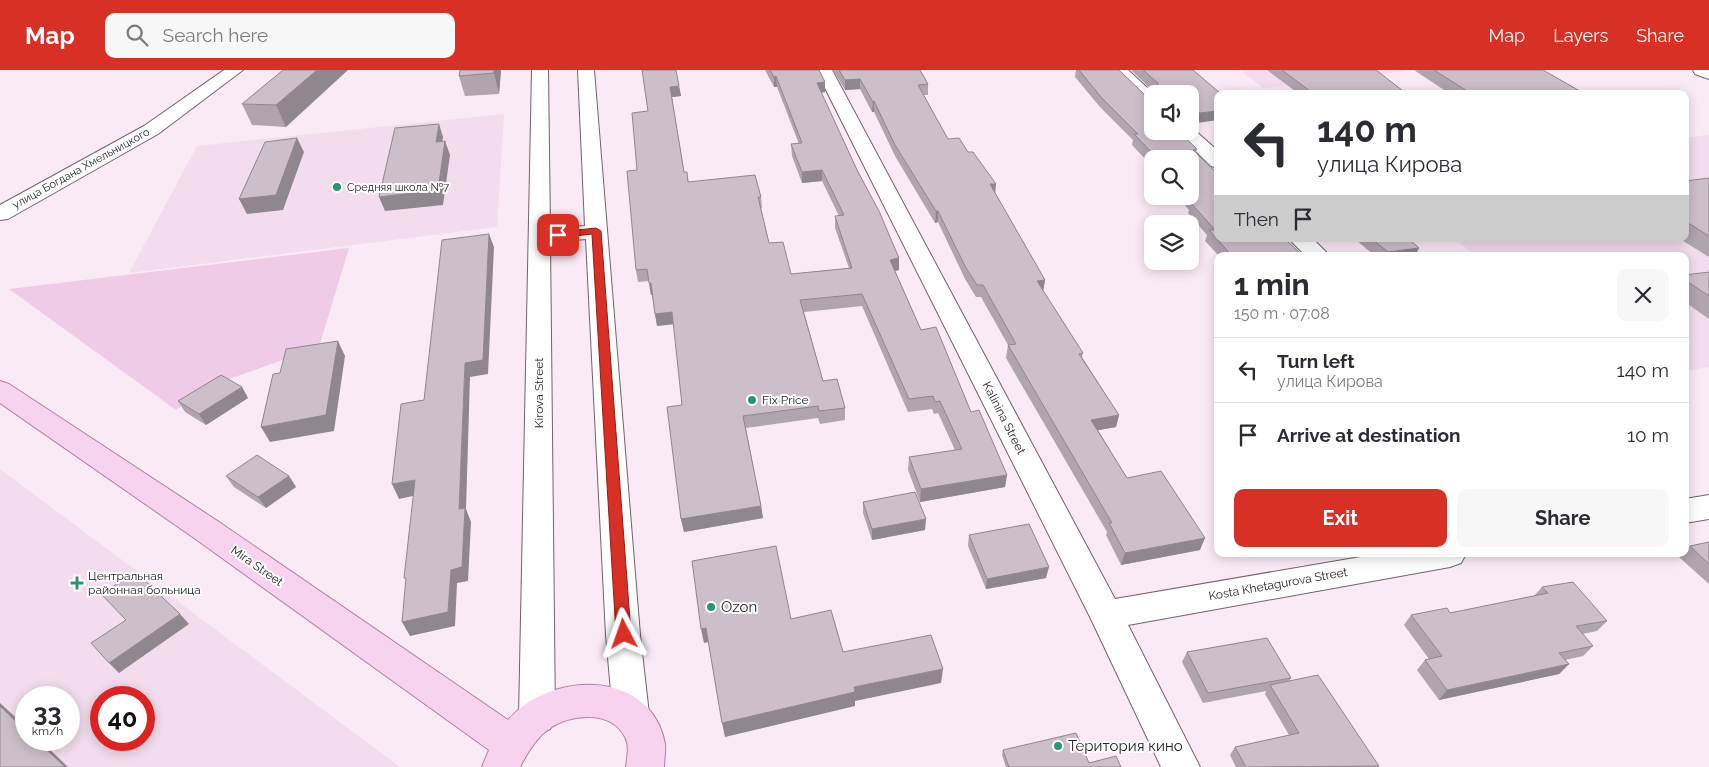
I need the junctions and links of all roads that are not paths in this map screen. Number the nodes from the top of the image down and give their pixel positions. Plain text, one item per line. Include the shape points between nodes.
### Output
1 (236, 70) edge
2 (540, 70) edge
3 (586, 70) edge
4 (824, 70) edge
5 (1118, 70) edge
6 (1701, 70) edge
7 (1709, 74) edge
8 (1144, 94) edge
9 (1194, 140) edge
10 (1214, 158) edge
11 (0, 214) edge
12 (596, 231) junction
13 (539, 237) junction
14 (1303, 242) edge
15 (1315, 252) edge
16 (0, 390) edge
17 (1433, 557) edge
18 (1106, 614) junction
19 (631, 714) junction
20 (537, 717) junction
21 (506, 755) edge
22 (646, 767) edge
23 (1181, 767) edge

1 - 11 street, улица Богдана Хмельницкого via 138,138
2 - 13 street, Kirova Street
3 - 12 street
4 - 18 street, Kalinina Street
5 - 8 street
6 - 7 street
9 - 10 street
12 - 13 street
12 - 19 street
13 - 20 street, Kirova Street
14 - 15 street
16 - 21 main road, Mira Street via 208,531
17 - 18 street, Kosta Khetagurova Street
18 - 23 street, Kalinina Street
19 - 20 main road via 611,703 587,699 561,704
19 - 22 main road via 644,733 648,758
20 - 21 main road

